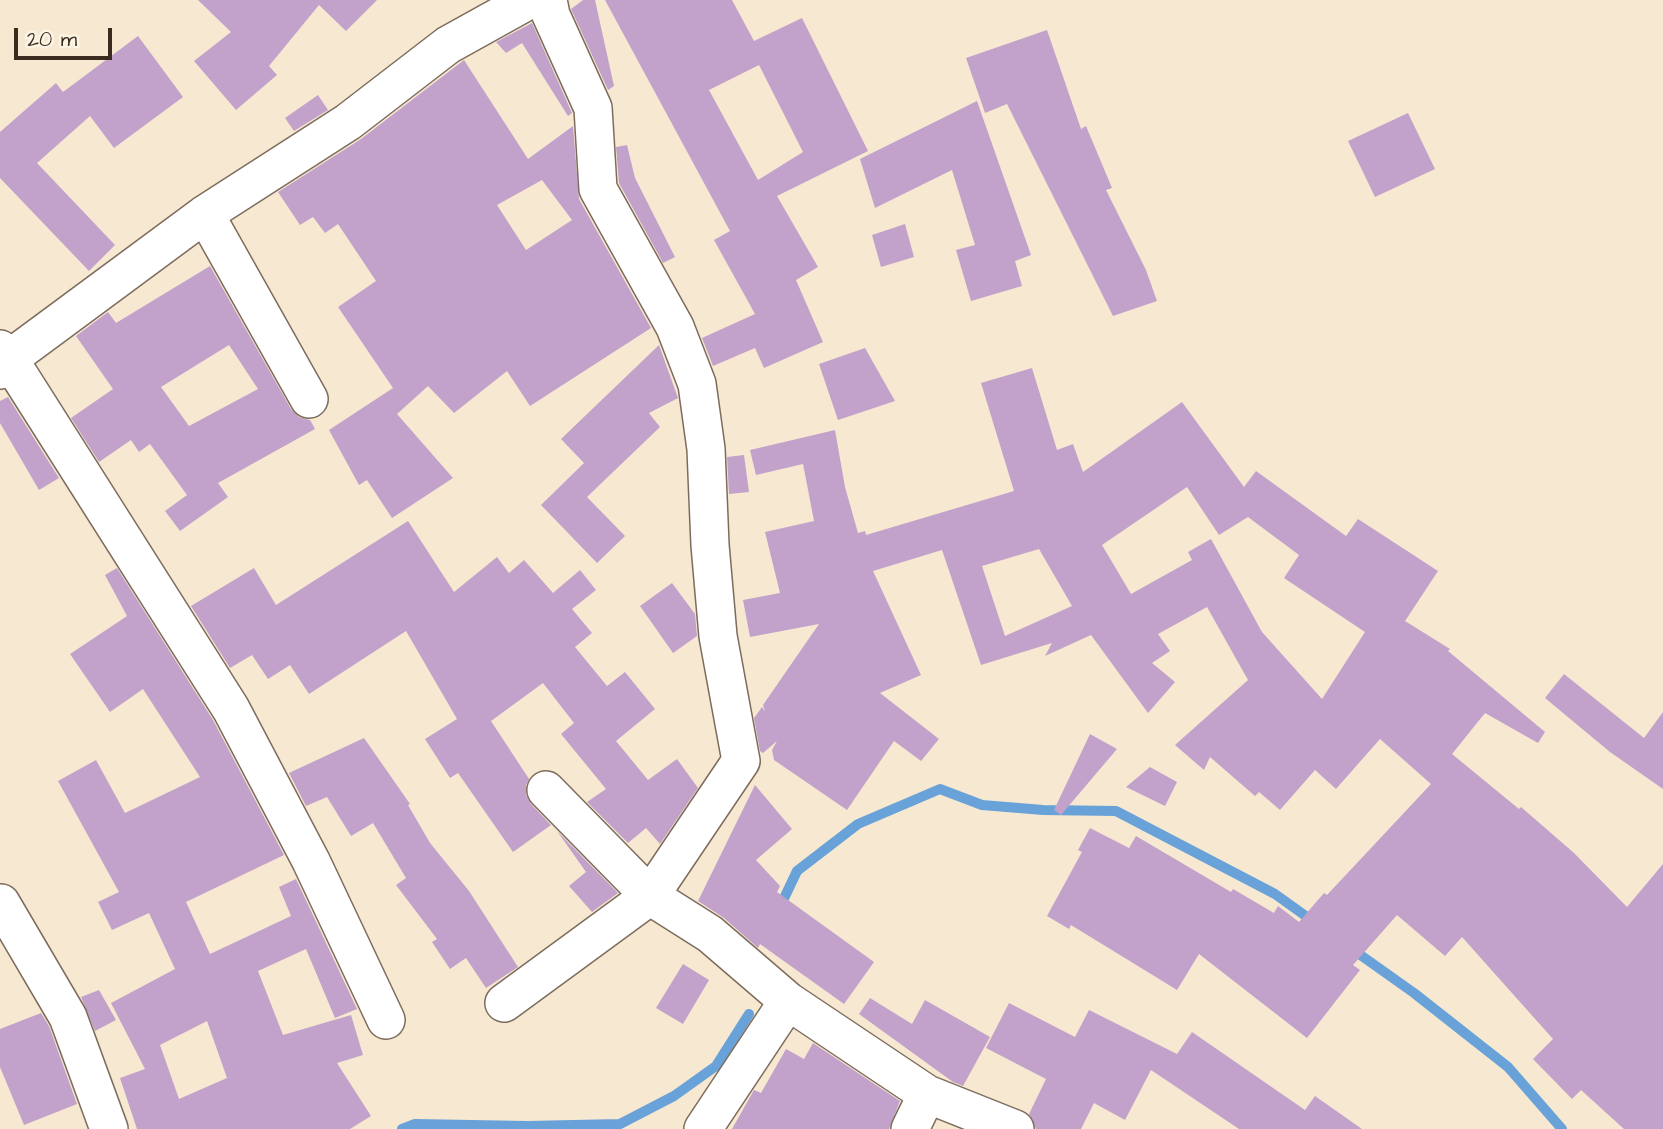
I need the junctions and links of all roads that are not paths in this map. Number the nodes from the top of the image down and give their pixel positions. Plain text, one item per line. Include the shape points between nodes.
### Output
1 (529, 0) edge
2 (548, 0) edge
3 (205, 215) junction
4 (3, 359) edge
5 (309, 398) dead end
6 (546, 790) dead end
7 (650, 896) junction
8 (1, 903) edge
9 (788, 1001) junction
10 (505, 1003) dead end
11 (386, 1020) dead end
12 (927, 1094) junction
13 (109, 1129) edge
14 (703, 1129) edge
15 (910, 1129) edge
16 (1015, 1129) edge

1 - 3 street via 448,45 348,122
2 - 7 street via 593,108 598,189 675,327 697,384 706,449 718,636 741,761
3 - 4 street
3 - 5 street
4 - 11 street via 231,709
6 - 7 street
7 - 9 street via 710,934
7 - 10 street
8 - 13 street via 68,1017
9 - 12 street
9 - 14 street
12 - 15 street
12 - 16 street

